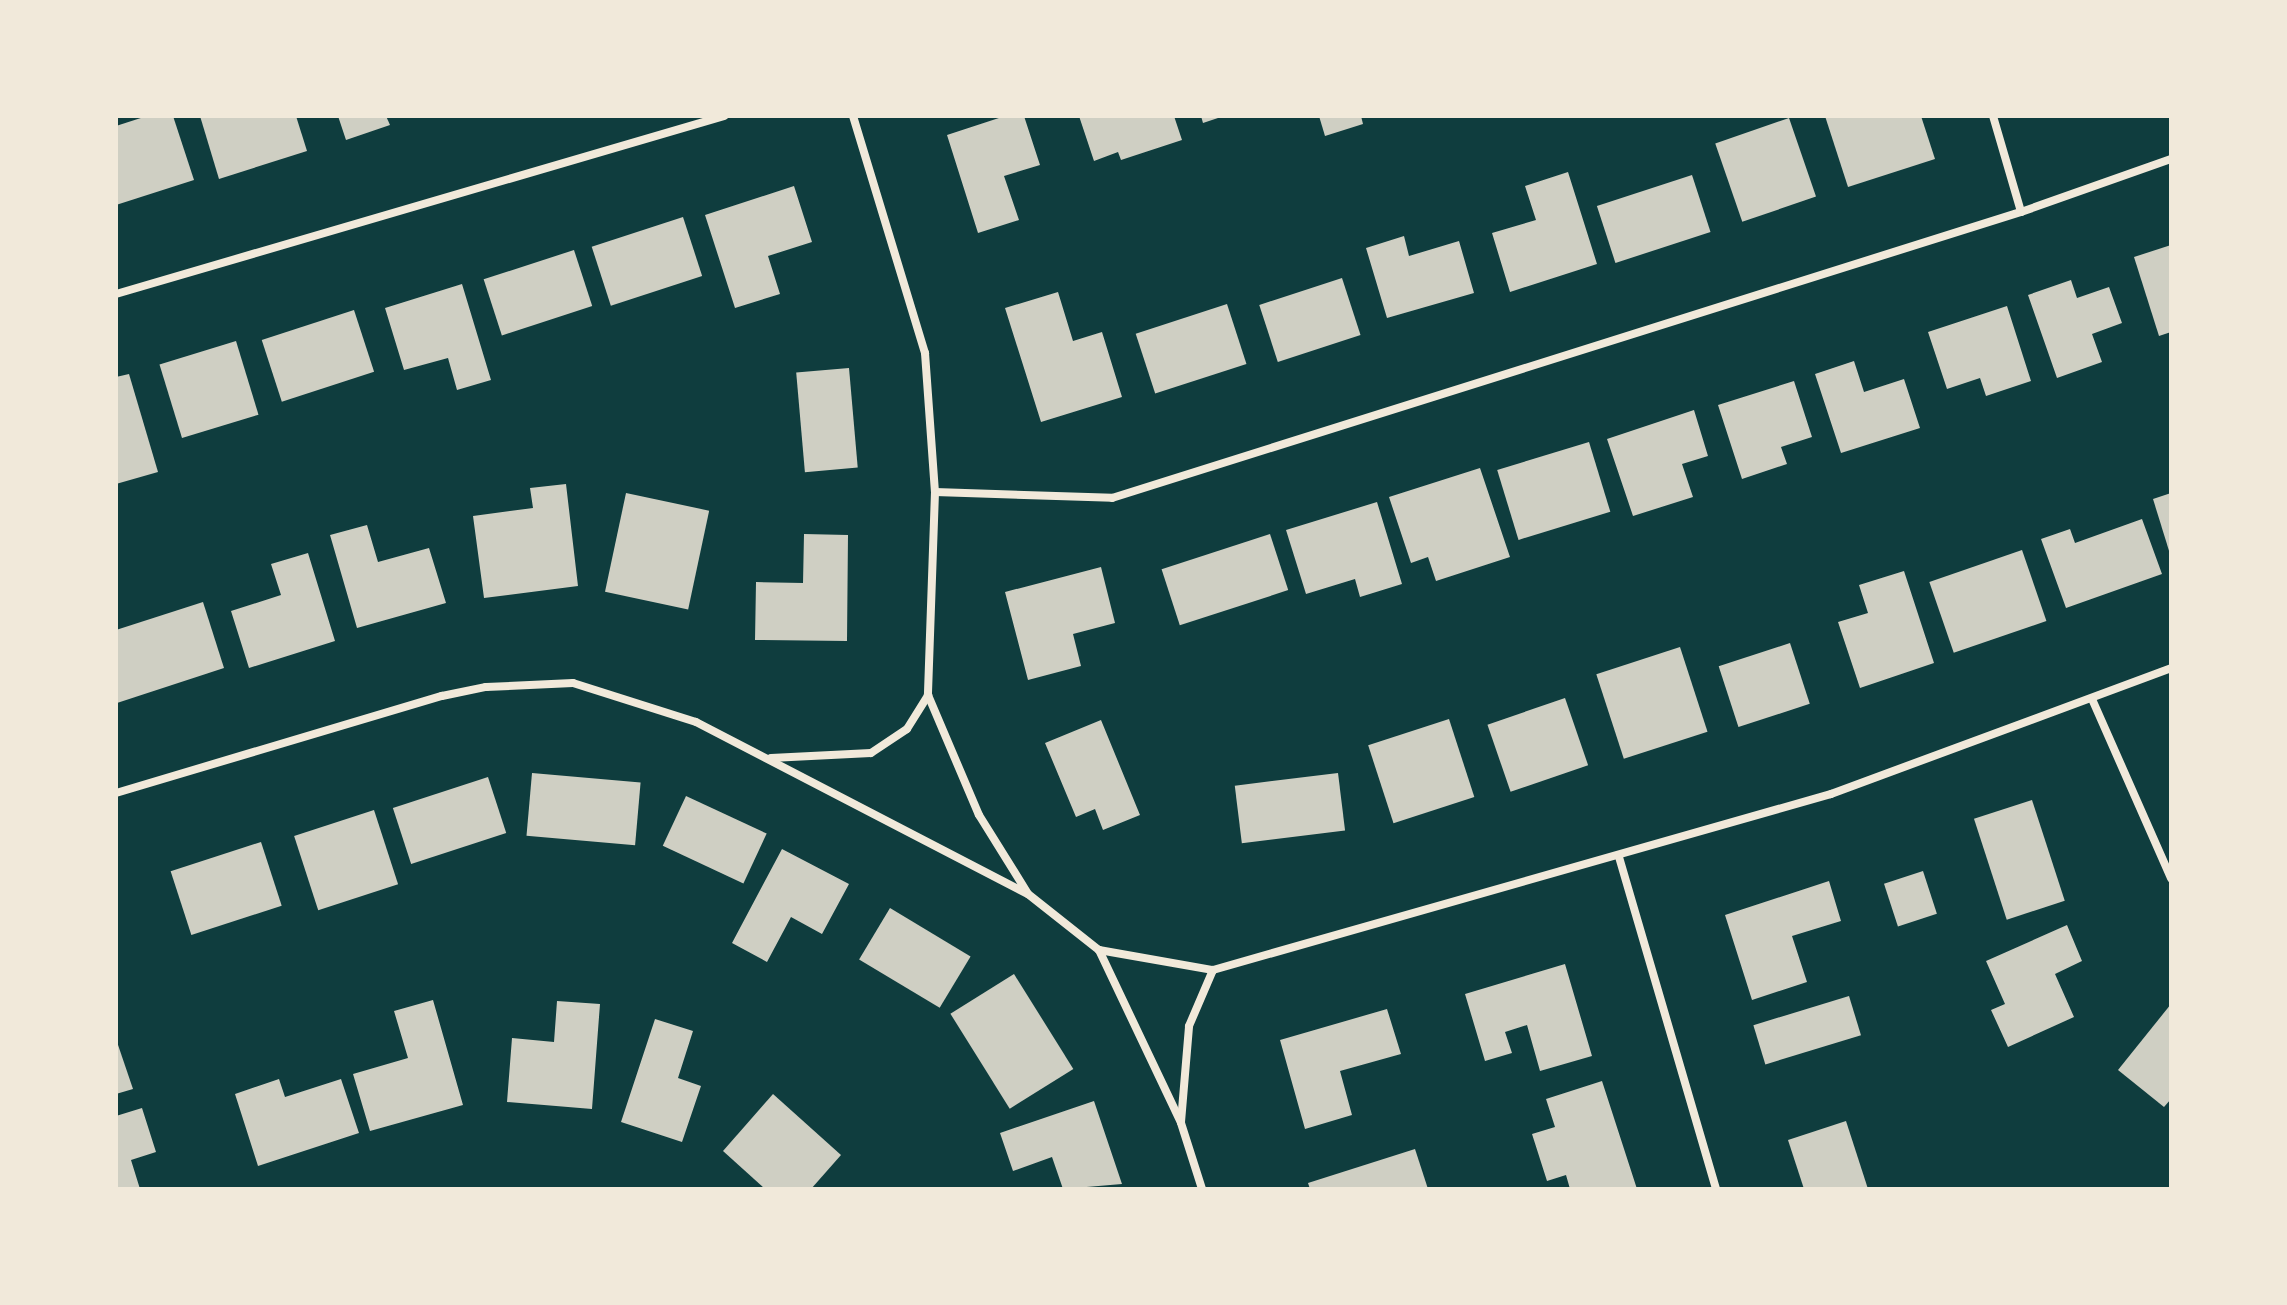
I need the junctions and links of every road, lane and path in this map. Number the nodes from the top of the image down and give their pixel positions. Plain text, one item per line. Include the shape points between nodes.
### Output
1 (724, 116) edge
2 (853, 116) edge
3 (1993, 116) edge
4 (2171, 159) edge
5 (2021, 212) junction
6 (116, 294) edge
7 (935, 492) junction
8 (2171, 668) edge
9 (928, 695) junction
10 (2092, 699) junction
11 (767, 758) junction
12 (116, 793) edge
13 (1619, 857) junction
14 (2171, 878) edge
15 (1028, 894) junction
16 (1099, 950) junction
17 (1213, 970) junction
18 (1181, 1123) junction
19 (1202, 1189) edge
20 (1716, 1189) edge

1 - 6 street
2 - 7 street via 925,353
3 - 5 street
4 - 5 street
5 - 7 street via 1112,498
7 - 9 street
8 - 10 street
9 - 11 street via 907,729 871,753
9 - 15 street via 979,815
10 - 13 street via 1831,794
10 - 14 street
11 - 12 street via 696,722 617,693 573,683 526,684 442,696
11 - 15 street
13 - 17 street
13 - 20 street
15 - 16 street
16 - 17 street
16 - 18 street
17 - 18 street via 1189,1026
18 - 19 street

